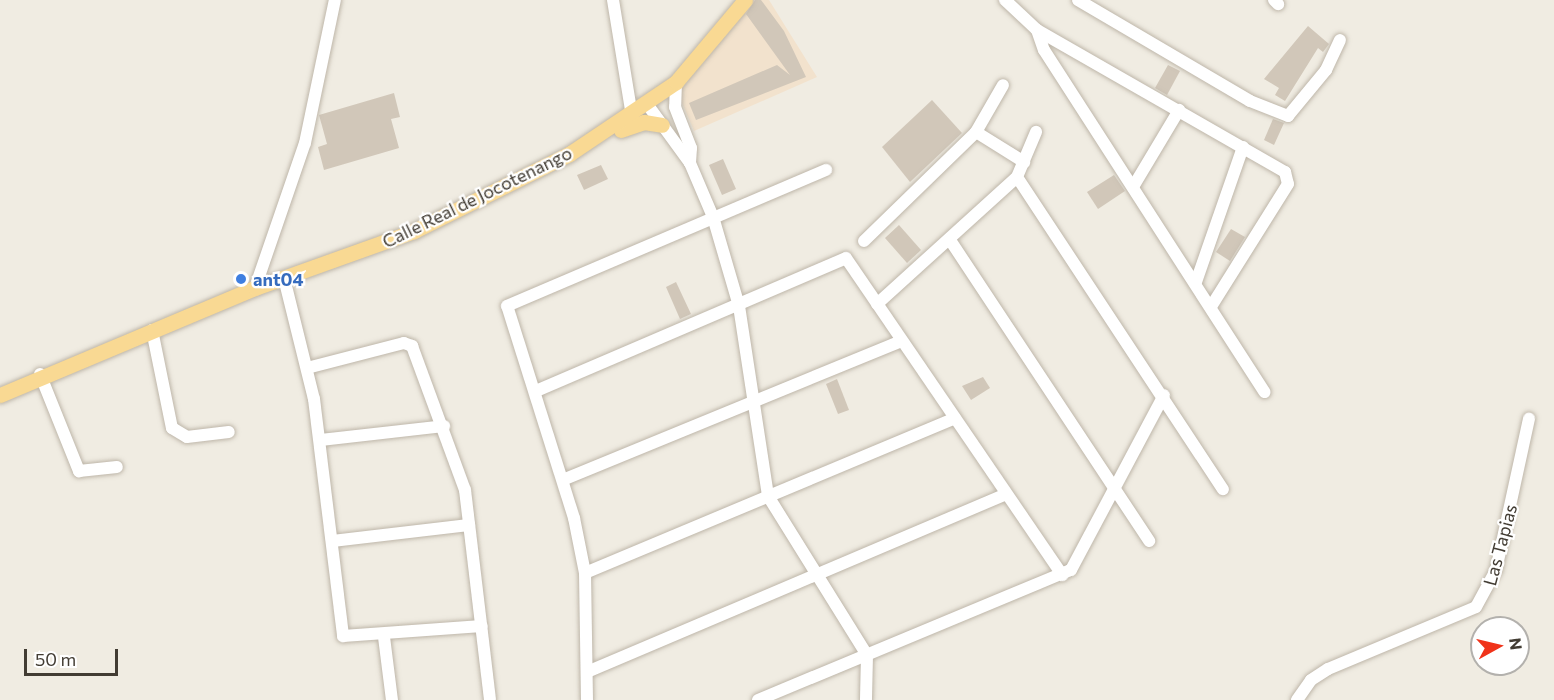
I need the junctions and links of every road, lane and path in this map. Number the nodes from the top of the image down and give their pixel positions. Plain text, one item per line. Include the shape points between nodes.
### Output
1 (335, 0) edge
2 (613, 0) edge
3 (745, 0) edge
4 (1005, 0) edge
5 (1078, 0) edge
6 (1037, 30) junction
7 (1340, 40) dead end
8 (676, 81) junction
9 (1003, 85) dead end
10 (647, 104) junction
11 (1179, 110) junction
12 (632, 116) junction
13 (662, 125) junction
14 (976, 132) junction
15 (1036, 132) dead end
16 (685, 133) junction
17 (671, 140) junction
18 (1244, 147) junction
19 (569, 154) junction
20 (1024, 162) junction
21 (690, 163) junction
22 (826, 170) dead end
23 (1017, 177) junction
24 (1133, 187) junction
25 (713, 217) junction
26 (950, 240) junction
27 (864, 241) dead end
28 (284, 278) junction
29 (1196, 282) junction
30 (255, 288) junction
31 (877, 304) junction
32 (1212, 305) junction
33 (739, 306) junction
34 (152, 330) junction
35 (902, 340) junction
36 (308, 368) junction
37 (40, 374) junction
38 (536, 391) junction
39 (1264, 392) dead end
40 (0, 395) edge
41 (1164, 395) junction
42 (756, 399) junction
43 (955, 418) junction
44 (1529, 419) dead end
45 (444, 426) junction
46 (229, 432) dead end
47 (320, 440) junction
48 (117, 467) dead end
49 (565, 479) junction
50 (1113, 487) junction
51 (1223, 489) dead end
52 (1006, 494) junction
53 (768, 496) junction
54 (470, 525) junction
55 (332, 541) junction
56 (1149, 541) dead end
57 (585, 573) junction
58 (1062, 575) junction
59 (814, 577) junction
60 (482, 626) junction
61 (384, 637) junction
62 (867, 655) junction
63 (587, 672) junction
64 (772, 697) edge
65 (392, 700) edge
66 (490, 700) edge
67 (587, 700) edge
68 (758, 700) edge
69 (866, 700) edge
70 (1297, 700) edge

1 - 30 street via 305,143
2 - 12 street
3 - 8 main road, Calle Real de Jocotenango
4 - 6 street
5 - 7 street via 1250,101 1288,116 1326,70
6 - 11 street
6 - 24 street via 1044,50
8 - 10 main road, Calle Real de Jocotenango
8 - 16 street via 675,107
9 - 14 street
10 - 12 main road, Calle Real de Jocotenango
10 - 13 street
11 - 18 street
11 - 24 street
12 - 19 main road, Calle Real de Jocotenango
13 - 17 street
13 - 19 main road via 635,124
14 - 20 street
14 - 27 street
15 - 20 street
16 - 17 street
16 - 21 street
17 - 21 street
18 - 29 street
18 - 32 street via 1285,172 1288,184
19 - 28 main road, Calle Real de Jocotenango via 414,231
20 - 23 street
21 - 25 street
22 - 25 street
23 - 26 street
23 - 41 street
24 - 29 street
25 - 33 street
25 - 38 street via 511,301 505,313
26 - 31 street
26 - 50 street
28 - 30 main road, Calle Real de Jocotenango
28 - 36 street
29 - 32 street
30 - 34 main road, Calle Real de Jocotenango
31 - 33 street via 846,258
31 - 35 street
32 - 39 street
33 - 38 street
33 - 42 street
34 - 37 main road, Calle Real de Jocotenango
34 - 46 street via 172,428 187,437
35 - 42 street
35 - 43 street
36 - 45 street via 408,343
36 - 47 street
37 - 40 main road, Calle Real de Jocotenango
37 - 48 street via 78,470
38 - 49 street
41 - 50 street
41 - 51 street
42 - 49 street
42 - 53 street
43 - 52 street
43 - 53 street
44 - 70 street, Las Tapias via 1496,570 1476,607 1328,669 1311,680
45 - 47 street
45 - 54 street via 460,469
47 - 55 street
49 - 57 street
50 - 56 street
50 - 58 street via 1077,562
52 - 58 street
52 - 59 street
53 - 57 street
53 - 59 street
54 - 55 street
54 - 60 street
55 - 61 street via 343,636
57 - 63 street
58 - 62 street
59 - 62 street
59 - 63 street
60 - 61 street
60 - 66 street
61 - 65 street
62 - 64 street
62 - 69 street
63 - 67 street
64 - 68 street

